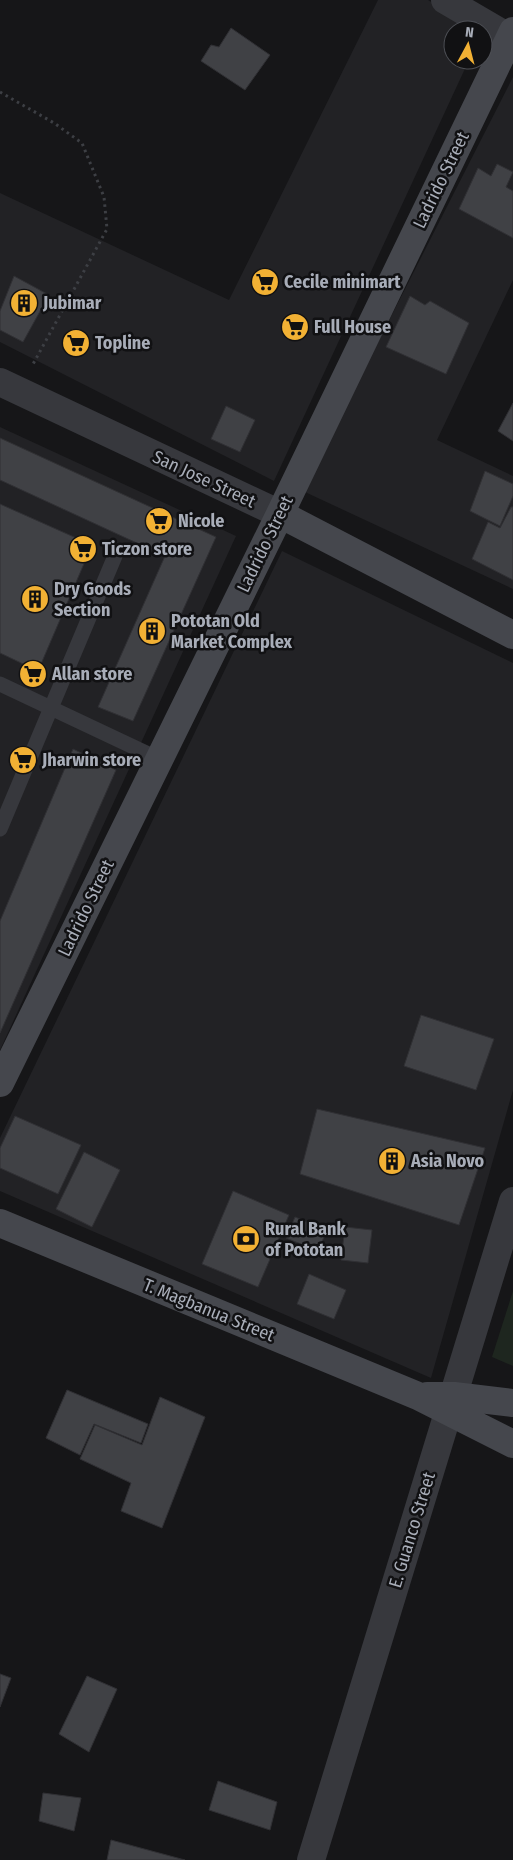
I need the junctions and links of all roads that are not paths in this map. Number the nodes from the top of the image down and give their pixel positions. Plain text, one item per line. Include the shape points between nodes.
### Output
1 (445, 0) edge
2 (511, 34) edge
3 (10, 387) edge
4 (280, 514) junction
5 (115, 556) dead end
6 (513, 635) edge
7 (0, 684) edge
8 (51, 709) junction
9 (160, 759) junction
10 (0, 829) edge
11 (0, 1083) edge
12 (513, 1201) edge
13 (0, 1223) edge
14 (513, 1403) edge
15 (451, 1404) junction
16 (513, 1444) edge
17 (311, 1860) edge

1 - 2 street
2 - 4 street, Ladrido Street
3 - 4 street, San Jose Street
4 - 6 street, San Jose Street
4 - 9 street, Ladrido Street
5 - 8 lane
7 - 8 lane
8 - 9 lane
8 - 10 lane
9 - 11 street, Ladrido Street
12 - 15 street, E. Guanco Street
13 - 15 street, T. Magbanua Street via 418,1396
14 - 15 street, T. Magbanua Street
15 - 16 street, T. Magbanua Street
15 - 17 street, E. Guanco Street

